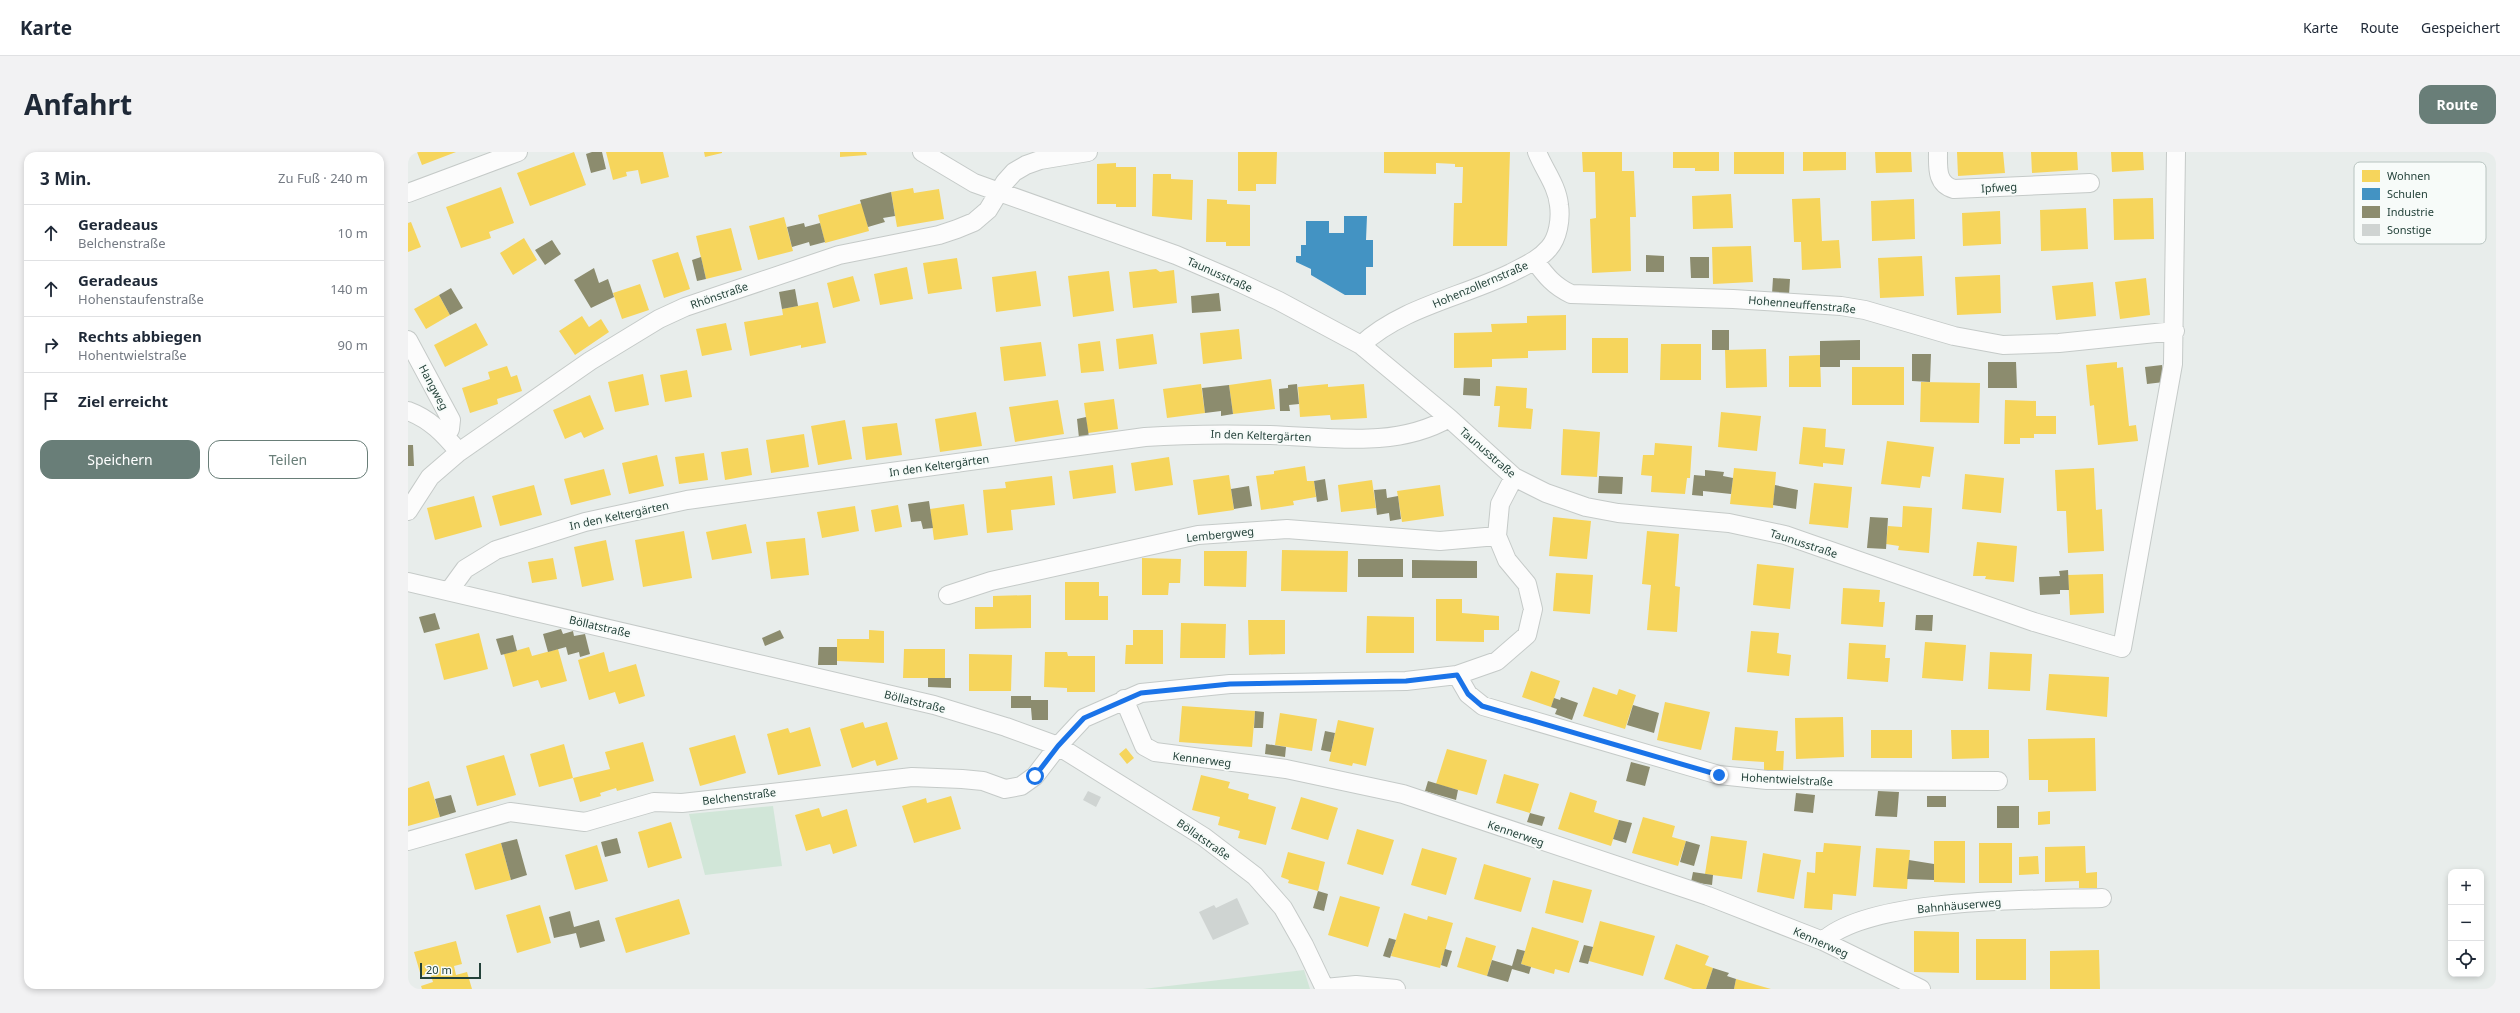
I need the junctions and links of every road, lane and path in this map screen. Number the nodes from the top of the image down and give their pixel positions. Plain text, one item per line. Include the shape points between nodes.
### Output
1 (518, 152) edge
2 (922, 152) edge
3 (1088, 152) edge
4 (1537, 152) edge
5 (1938, 152) edge
6 (2176, 152) edge
7 (2090, 183) dead end
8 (408, 193) edge
9 (1000, 193) junction
10 (1535, 261) junction
11 (2175, 331) junction
12 (408, 340) edge
13 (1361, 345) junction
14 (408, 411) edge
15 (1449, 418) junction
16 (446, 436) junction
17 (459, 452) junction
18 (1514, 477) junction
19 (408, 511) edge
20 (1497, 536) junction
21 (408, 582) edge
22 (449, 591) junction
23 (948, 594) dead end
24 (1457, 675) junction
25 (1124, 699) junction
26 (1058, 746) junction
27 (1998, 781) dead end
28 (408, 841) edge
29 (2102, 898) dead end
30 (1823, 940) junction
31 (1325, 988) edge
32 (1396, 989) edge
33 (1921, 989) edge

1 - 8 street
2 - 9 street, Taunusstraße via 974,183
3 - 9 street, Rhönstraße via 1040,160 1026,165 1014,172
4 - 10 street, Hohenzollernstraße via 1556,191 1560,217 1558,231 1550,248
5 - 7 street, Ipfweg via 1940,178 1947,187 1954,189
6 - 11 street
9 - 13 street, Taunusstraße via 1176,255 1279,301
9 - 17 street, Rhönstraße via 988,210 974,222 957,229 839,255 685,307 659,319 590,361
10 - 11 street, Hohenneuffenstraße via 1548,280 1572,294 1733,299 1841,306 1866,310 1954,336 2003,345 2059,343
10 - 13 street, Hohenzollernstraße via 1497,279 1398,318
11 - 18 street, Taunusstraße via 2173,364 2163,428 2122,648 2026,619 1785,535 1728,523 1618,513 1586,507
12 - 16 street, Hangweg via 451,420
13 - 15 street, Taunusstraße
14 - 16 street via 424,417
15 - 18 street, Taunusstraße
15 - 22 street, In den Keltergärten via 1434,426 1384,439 1200,433 1145,437 687,500 554,530 496,550 465,569
16 - 17 street
17 - 19 street, Rhönstraße via 430,477
18 - 20 street via 1500,504
20 - 23 street, Lembergweg via 1440,541 1287,529 1205,534 991,581
20 - 24 street, Belchenstraße via 1507,560 1527,584 1533,609 1526,635 1497,661
21 - 22 street, Böllatstraße
22 - 26 street, Böllatstraße via 934,705
24 - 25 street, Belchenstraße via 1406,681 1230,684 1141,693
24 - 27 street, Hohentwielstraße via 1468,694 1482,706 1719,775 1768,780
25 - 26 street, Belchenstraße via 1084,718
25 - 30 street, Kennerweg via 1144,746 1155,752 1286,770 1403,794 1708,896
26 - 28 street, Belchenstraße via 1035,776 1021,786 1005,788 983,781 912,777 682,803 654,802 585,822 510,812
26 - 31 street, Böllatstraße via 1204,837 1255,876 1283,908
29 - 30 street, Bahnhäuserweg via 1994,901 1894,911 1850,923 1833,931
30 - 33 street, Kennerweg
31 - 32 street via 1356,984

